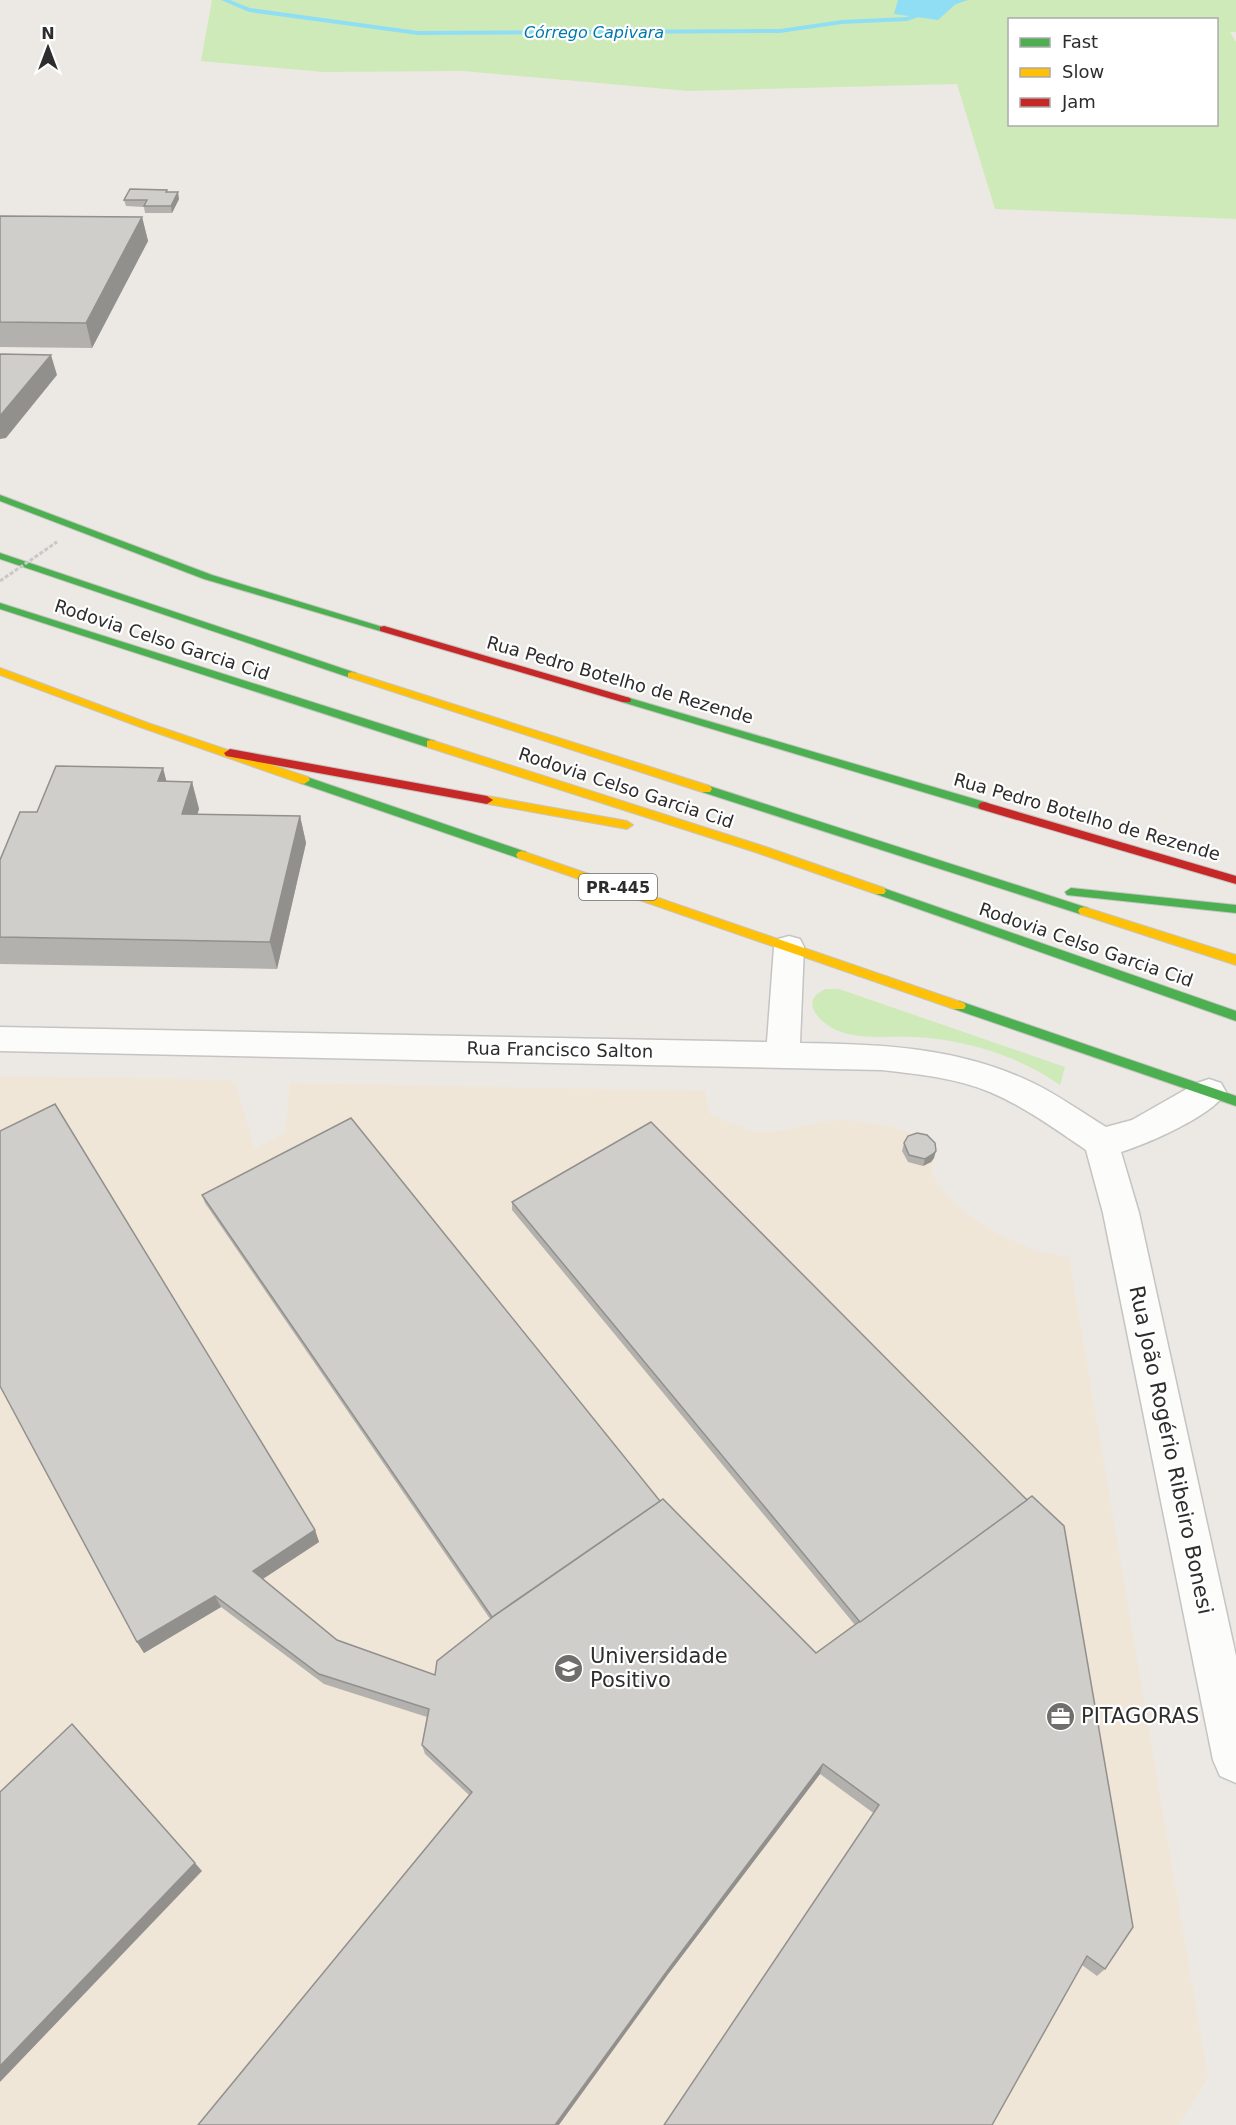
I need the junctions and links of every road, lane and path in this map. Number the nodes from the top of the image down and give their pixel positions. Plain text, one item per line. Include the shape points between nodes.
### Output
1 (0, 498) edge
2 (58, 541) dead end
3 (0, 556) edge
4 (0, 581) edge
5 (0, 606) edge
6 (0, 671) edge
7 (230, 753) junction
8 (759, 849) junction
9 (1236, 880) edge
10 (1001, 885) junction
11 (1236, 909) edge
12 (789, 947) junction
13 (1236, 960) edge
14 (1236, 1016) edge
15 (0, 1039) edge
16 (783, 1054) junction
17 (1222, 1097) edge
18 (1101, 1142) junction
19 (1236, 1760) edge

1 - 9 main road, Rua Pedro Botelho de Rezende via 208,577
2 - 4 path, bridge
3 - 10 main road, Rodovia Celso Garcia Cid via 299,658
5 - 8 main road, Rodovia Celso Garcia Cid
6 - 7 main road, PR-445
7 - 8 main road
7 - 12 main road, PR-445
8 - 14 main road, Rodovia Celso Garcia Cid
10 - 11 main road
10 - 13 main road, Rodovia Celso Garcia Cid
12 - 16 street
12 - 17 main road, PR-445
15 - 16 street, Rua Francisco Salton
16 - 18 street, Rua Francisco Salton via 880,1057 946,1066 993,1079
17 - 18 street via 1145,1131
18 - 19 street, Rua João Rogério Ribeiro Bonesi via 1121,1212

